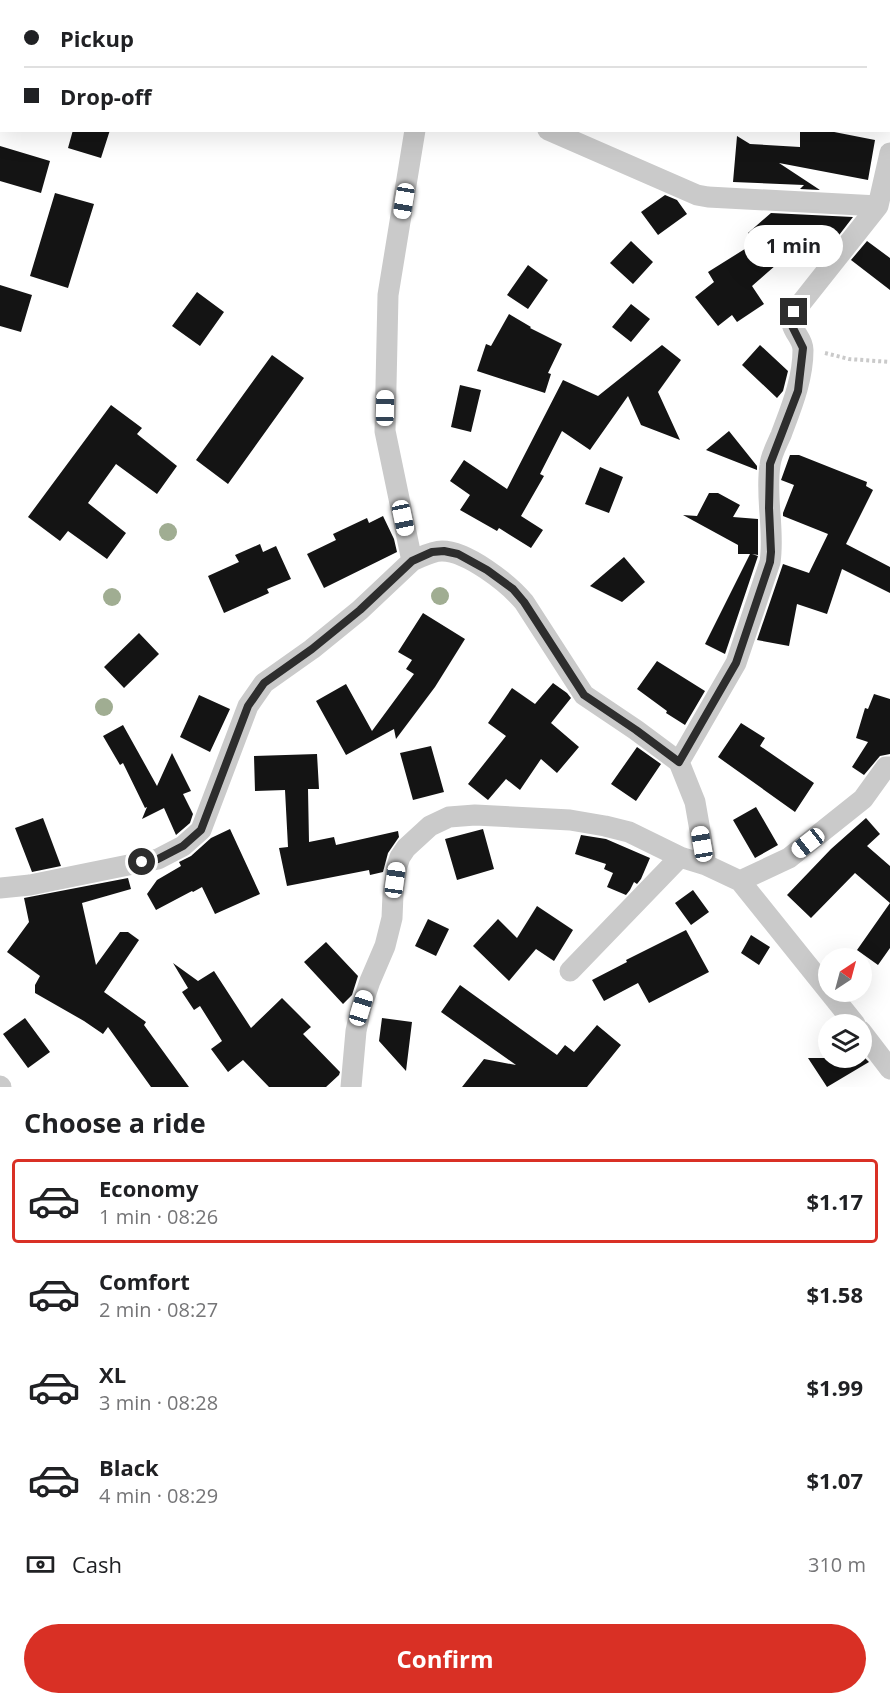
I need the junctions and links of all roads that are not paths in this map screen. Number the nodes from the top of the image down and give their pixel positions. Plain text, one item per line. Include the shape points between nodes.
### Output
1 (415, 132) edge
2 (554, 132) edge
3 (890, 153) edge
4 (878, 206) junction
5 (412, 561) junction
6 (679, 762) junction
7 (890, 767) edge
8 (680, 857) junction
9 (706, 865) junction
10 (740, 881) junction
11 (0, 888) edge
12 (570, 971) dead end
13 (847, 1014) edge
14 (872, 1045) edge
15 (890, 1069) edge
16 (351, 1087) edge

1 - 5 street via 388,295 385,431
2 - 4 street via 697,195
3 - 4 street
4 - 6 street via 794,312 791,324 803,348 798,391 770,464 770,562 736,663
5 - 6 street via 432,552 458,554 513,589 584,695
5 - 11 street via 312,649 264,683 248,706 201,830 183,846 158,859
6 - 9 street via 695,801
7 - 10 street via 886,767 863,799 789,858
8 - 9 street
8 - 12 street
8 - 16 street via 629,832 570,820 475,814 449,817 430,826 406,848 397,866 390,927 359,1019
9 - 10 street
10 - 13 street
14 - 15 street

